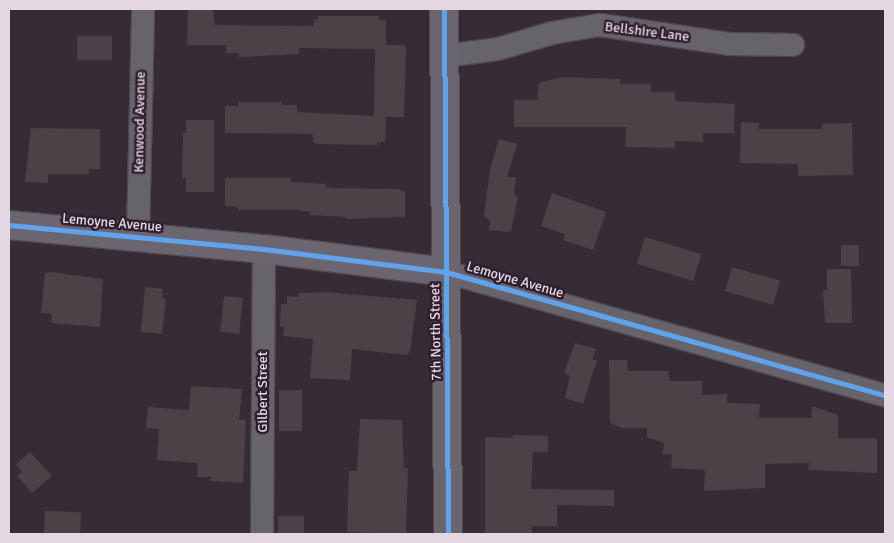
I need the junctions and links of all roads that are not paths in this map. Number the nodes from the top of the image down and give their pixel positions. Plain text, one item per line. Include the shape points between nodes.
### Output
1 (142, 9) edge
2 (444, 9) edge
3 (793, 44) dead end
4 (444, 56) junction
5 (9, 224) edge
6 (138, 236) junction
7 (264, 249) junction
8 (446, 272) junction
9 (885, 396) edge
10 (262, 534) edge
11 (448, 534) edge

1 - 6 street, Kenwood Avenue
2 - 4 street, 7th North Street
3 - 4 street, Bellshire Lane via 731,44 600,25 552,33 498,49
4 - 8 street, 7th North Street
5 - 6 street, Lemoyne Avenue
6 - 7 street, Lemoyne Avenue
7 - 8 street, Lemoyne Avenue
7 - 10 street, Gilbert Street
8 - 9 street, Lemoyne Avenue
8 - 11 street, 7th North Street

